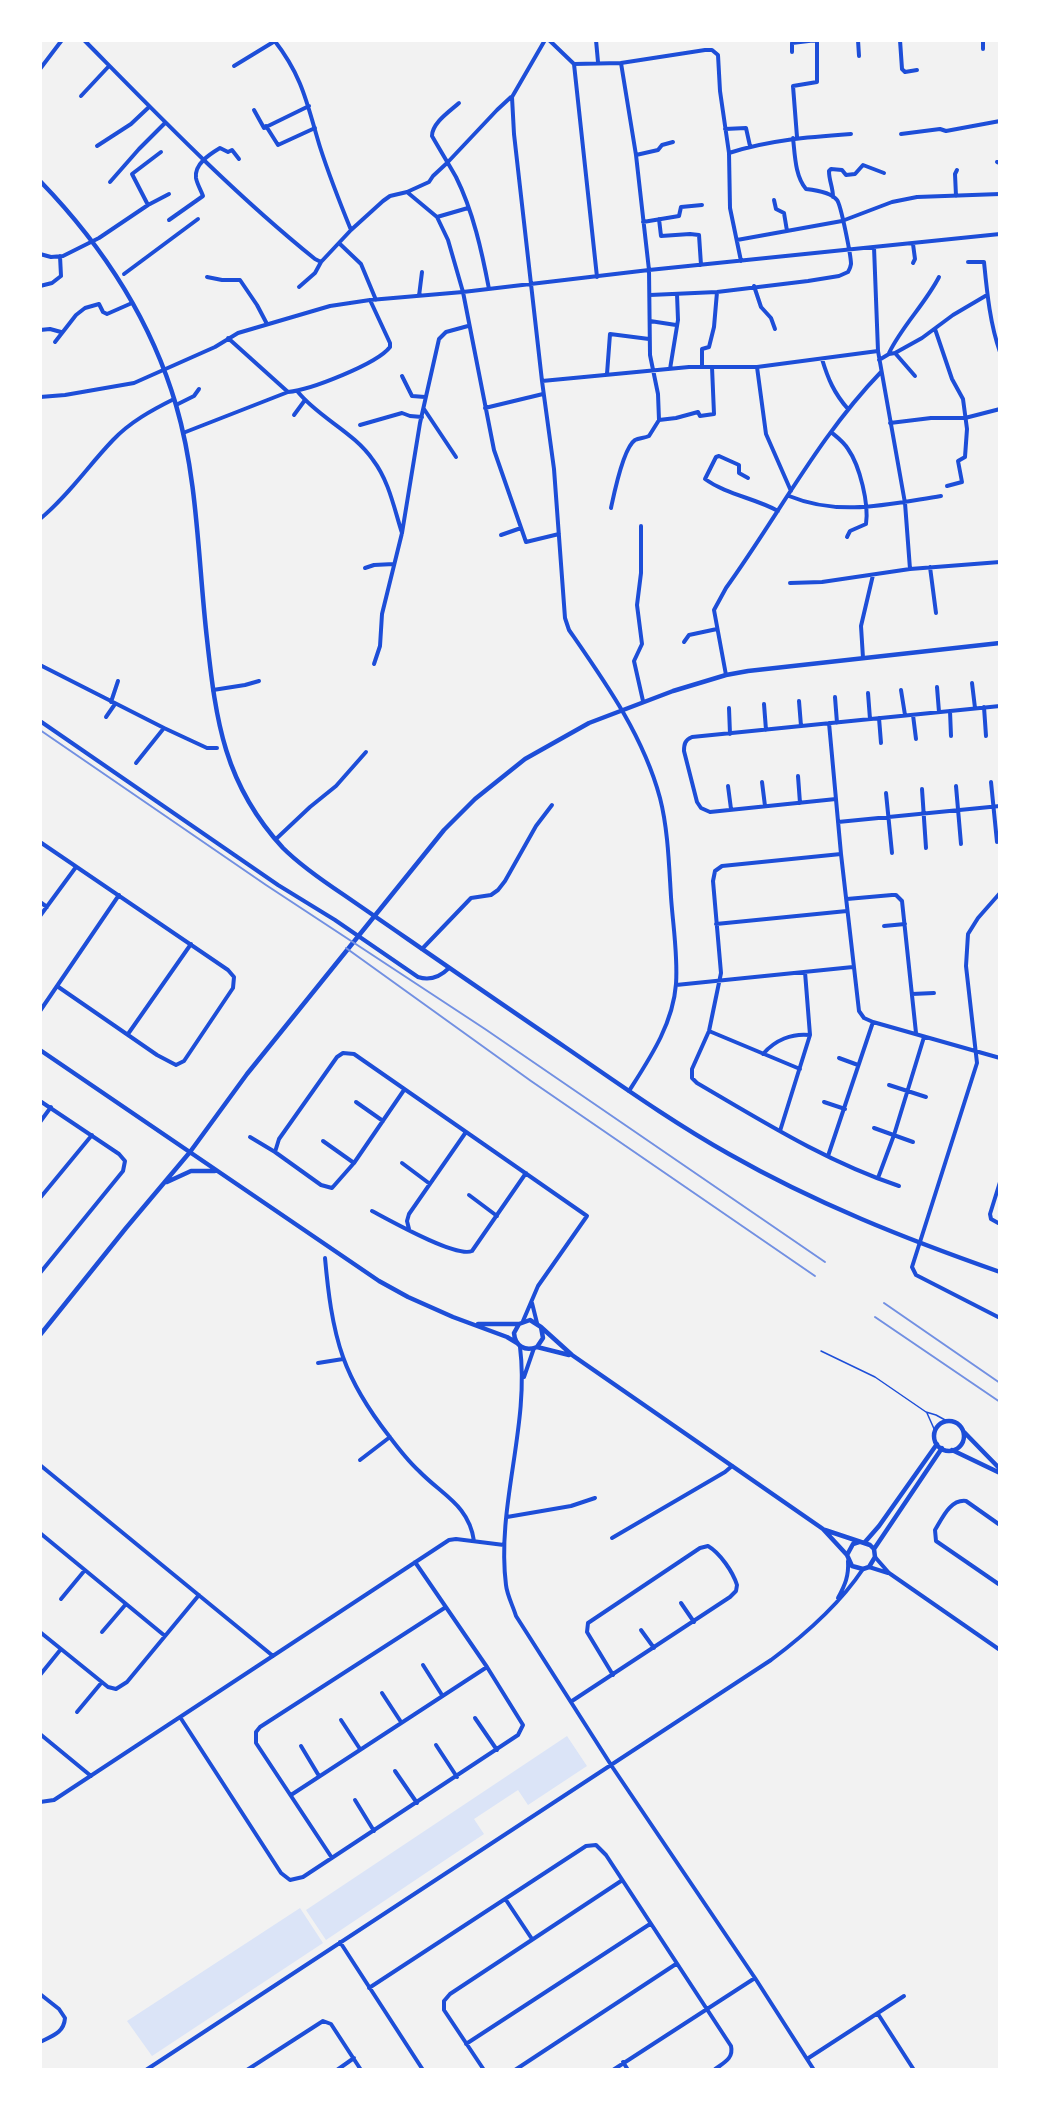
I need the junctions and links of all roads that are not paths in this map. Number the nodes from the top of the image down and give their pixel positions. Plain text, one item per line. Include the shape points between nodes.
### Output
1 (62, 40) edge
2 (84, 40) edge
3 (547, 40) edge
4 (596, 40) edge
5 (817, 40) edge
6 (858, 40) edge
7 (900, 40) edge
8 (983, 40) edge
9 (274, 41) edge
10 (983, 49) dead end
11 (792, 52) dead end
12 (859, 56) dead end
13 (598, 62) junction
14 (621, 63) junction
15 (574, 64) junction
16 (109, 66) junction
17 (234, 66) dead end
18 (40, 69) edge
19 (917, 70) dead end
20 (81, 96) dead end
21 (512, 97) junction
22 (459, 103) dead end
23 (309, 106) junction
24 (149, 107) junction
25 (254, 110) dead end
26 (999, 121) edge
27 (165, 123) junction
28 (266, 126) junction
29 (315, 128) junction
30 (725, 129) junction
31 (851, 134) dead end
32 (901, 134) dead end
33 (795, 138) junction
34 (673, 142) dead end
35 (97, 146) dead end
36 (750, 146) junction
37 (161, 152) dead end
38 (729, 153) junction
39 (636, 155) junction
40 (239, 159) dead end
41 (202, 160) junction
42 (447, 163) junction
43 (957, 170) dead end
44 (884, 173) dead end
45 (41, 182) edge
46 (111, 182) dead end
47 (408, 192) junction
48 (169, 194) dead end
49 (999, 194) edge
50 (956, 196) junction
51 (833, 197) junction
52 (774, 200) dead end
53 (148, 205) junction
54 (702, 205) dead end
55 (468, 208) junction
56 (437, 217) junction
57 (198, 219) dead end
58 (659, 219) junction
59 (169, 220) dead end
60 (842, 220) junction
61 (643, 222) junction
62 (351, 230) junction
63 (787, 231) junction
64 (999, 234) edge
65 (737, 240) junction
66 (92, 242) junction
67 (339, 244) junction
68 (913, 244) junction
69 (874, 247) junction
70 (849, 250) junction
71 (40, 254) edge
72 (60, 256) junction
73 (741, 261) junction
74 (321, 262) junction
75 (968, 262) dead end
76 (913, 263) dead end
77 (701, 265) junction
78 (649, 270) junction
79 (422, 272) dead end
80 (124, 274) dead end
81 (207, 277) dead end
82 (597, 277) junction
83 (939, 277) dead end
84 (531, 284) junction
85 (40, 286) edge
86 (754, 286) junction
87 (299, 287) dead end
88 (489, 289) junction
89 (463, 292) junction
90 (717, 292) junction
91 (676, 294) junction
92 (650, 295) junction
93 (987, 295) junction
94 (419, 296) junction
95 (370, 300) junction
96 (376, 300) junction
97 (132, 303) junction
98 (650, 321) junction
99 (267, 324) junction
100 (676, 325) junction
101 (468, 326) junction
102 (775, 329) dead end
103 (935, 329) junction
104 (40, 330) edge
105 (61, 332) junction
106 (228, 338) junction
107 (649, 339) junction
108 (55, 342) dead end
109 (878, 351) junction
110 (999, 352) edge
111 (896, 353) junction
112 (889, 354) junction
113 (822, 358) junction
114 (879, 360) junction
115 (702, 367) junction
116 (712, 367) junction
117 (757, 367) junction
118 (670, 369) junction
119 (164, 370) junction
120 (652, 371) junction
121 (881, 371) junction
122 (607, 374) junction
123 (402, 376) dead end
124 (915, 376) dead end
125 (542, 381) junction
126 (199, 389) dead end
127 (288, 392) junction
128 (298, 392) junction
129 (543, 394) junction
130 (40, 397) edge
131 (425, 398) junction
132 (174, 399) junction
133 (304, 400) junction
134 (176, 405) junction
135 (424, 408) junction
136 (485, 408) junction
137 (848, 409) junction
138 (999, 409) edge
139 (294, 415) dead end
140 (422, 417) junction
141 (965, 418) junction
142 (659, 420) junction
143 (890, 423) junction
144 (360, 425) dead end
145 (831, 432) junction
146 (182, 434) junction
147 (456, 457) dead end
148 (748, 478) dead end
149 (947, 486) dead end
150 (790, 493) junction
151 (941, 496) dead end
152 (905, 503) junction
153 (611, 508) dead end
154 (866, 508) junction
155 (778, 511) junction
156 (40, 519) edge
157 (641, 526) dead end
158 (521, 528) junction
159 (402, 533) junction
160 (559, 534) junction
161 (501, 535) dead end
162 (847, 537) dead end
163 (999, 562) edge
164 (394, 564) junction
165 (930, 567) junction
166 (365, 568) dead end
167 (910, 569) junction
168 (873, 575) junction
169 (790, 583) dead end
170 (936, 613) dead end
171 (717, 629) junction
172 (684, 642) dead end
173 (999, 643) edge
174 (863, 658) junction
175 (374, 664) dead end
176 (40, 665) edge
177 (726, 675) junction
178 (118, 681) dead end
179 (259, 681) dead end
180 (972, 682) dead end
181 (937, 687) dead end
182 (213, 690) junction
183 (901, 690) dead end
184 (868, 693) dead end
185 (836, 697) dead end
186 (644, 701) junction
187 (799, 701) dead end
188 (113, 703) junction
189 (764, 704) dead end
190 (999, 706) edge
191 (984, 707) junction
192 (729, 708) dead end
193 (975, 708) junction
194 (622, 710) junction
195 (950, 711) junction
196 (939, 712) junction
197 (913, 715) junction
198 (904, 716) junction
199 (106, 717) dead end
200 (879, 718) junction
201 (870, 719) junction
202 (40, 721) edge
203 (829, 723) junction
204 (837, 723) junction
205 (801, 726) junction
206 (164, 728) junction
207 (766, 730) junction
208 (730, 734) junction
209 (951, 736) dead end
210 (986, 736) dead end
211 (916, 739) dead end
212 (881, 743) dead end
213 (217, 748) dead end
214 (366, 752) dead end
215 (136, 763) dead end
216 (798, 776) dead end
217 (762, 782) dead end
218 (991, 782) dead end
219 (728, 786) dead end
220 (956, 786) dead end
221 (922, 789) dead end
222 (886, 793) dead end
223 (836, 799) junction
224 (800, 803) junction
225 (552, 805) dead end
226 (765, 806) junction
227 (999, 806) edge
228 (993, 807) junction
229 (731, 809) junction
230 (958, 811) junction
231 (923, 814) junction
232 (889, 818) junction
233 (838, 822) junction
234 (276, 839) junction
235 (40, 842) edge
236 (997, 842) dead end
237 (961, 844) dead end
238 (926, 848) dead end
239 (892, 853) dead end
240 (841, 854) junction
241 (76, 867) junction
242 (999, 893) edge
243 (119, 895) junction
244 (847, 899) junction
245 (40, 902) edge
246 (47, 907) junction
247 (847, 911) junction
248 (40, 916) edge
249 (716, 924) junction
250 (905, 924) junction
251 (884, 926) dead end
252 (191, 944) junction
253 (422, 949) junction
254 (853, 967) junction
255 (449, 968) junction
256 (805, 972) junction
257 (720, 980) junction
258 (676, 985) junction
259 (57, 986) junction
260 (934, 993) dead end
261 (912, 994) junction
262 (40, 1011) edge
263 (873, 1022) junction
264 (709, 1031) junction
265 (127, 1034) junction
266 (916, 1034) junction
267 (810, 1035) junction
268 (924, 1037) junction
269 (40, 1050) edge
270 (977, 1052) junction
271 (763, 1054) junction
272 (839, 1058) dead end
273 (999, 1058) edge
274 (858, 1065) junction
275 (800, 1069) junction
276 (889, 1085) dead end
277 (404, 1090) junction
278 (629, 1091) junction
279 (908, 1091) junction
280 (926, 1097) dead end
281 (40, 1101) edge
282 (356, 1102) dead end
283 (824, 1102) dead end
284 (51, 1107) junction
285 (845, 1109) junction
286 (383, 1121) junction
287 (40, 1122) edge
288 (874, 1128) dead end
289 (780, 1131) junction
290 (466, 1132) junction
291 (92, 1135) junction
292 (894, 1135) junction
293 (250, 1137) dead end
294 (323, 1141) dead end
295 (913, 1142) dead end
296 (190, 1152) junction
297 (275, 1152) junction
298 (828, 1156) junction
299 (354, 1163) junction
300 (402, 1163) dead end
301 (218, 1171) junction
302 (526, 1173) junction
303 (878, 1178) junction
304 (999, 1182) edge
305 (164, 1184) junction
306 (430, 1184) junction
307 (898, 1186) dead end
308 (469, 1195) dead end
309 (40, 1198) edge
310 (372, 1210) dead end
311 (497, 1216) junction
312 (999, 1224) edge
313 (410, 1231) junction
314 (918, 1244) junction
315 (325, 1258) dead end
316 (999, 1272) edge
317 (40, 1273) edge
318 (532, 1302) junction
319 (999, 1318) edge
320 (474, 1323) junction
321 (521, 1323) junction
322 (539, 1325) junction
323 (40, 1335) edge
324 (519, 1345) junction
325 (536, 1348) junction
326 (821, 1351) dead end
327 (572, 1355) junction
328 (343, 1359) junction
329 (318, 1364) dead end
330 (523, 1381) junction
331 (926, 1412) junction
332 (947, 1421) junction
333 (962, 1430) junction
334 (935, 1431) junction
335 (390, 1437) junction
336 (937, 1444) junction
337 (942, 1448) junction
338 (952, 1450) junction
339 (360, 1460) dead end
340 (40, 1465) edge
341 (732, 1466) junction
342 (999, 1471) edge
343 (595, 1498) dead end
344 (507, 1517) junction
345 (999, 1525) edge
346 (823, 1529) junction
347 (40, 1533) edge
348 (45, 1537) junction
349 (612, 1538) dead end
350 (474, 1541) junction
351 (859, 1542) junction
352 (865, 1542) junction
353 (40, 1543) edge
354 (504, 1545) junction
355 (874, 1549) junction
356 (875, 1557) junction
357 (848, 1558) junction
358 (415, 1562) junction
359 (869, 1567) junction
360 (863, 1569) junction
361 (86, 1570) junction
362 (889, 1573) junction
363 (999, 1585) edge
364 (199, 1595) junction
365 (62, 1599) dead end
366 (681, 1603) dead end
367 (126, 1604) junction
368 (834, 1604) junction
369 (446, 1607) junction
370 (694, 1622) junction
371 (641, 1630) dead end
372 (40, 1632) edge
373 (102, 1632) dead end
374 (165, 1636) junction
375 (654, 1648) junction
376 (61, 1649) junction
377 (999, 1650) edge
378 (273, 1656) junction
379 (423, 1665) dead end
380 (487, 1667) junction
381 (40, 1675) edge
382 (613, 1675) junction
383 (102, 1682) junction
384 (382, 1693) dead end
385 (442, 1695) junction
386 (572, 1701) junction
387 (77, 1712) dead end
388 (180, 1717) junction
389 (475, 1718) dead end
390 (341, 1720) dead end
391 (401, 1722) junction
392 (40, 1734) edge
393 (436, 1745) dead end
394 (301, 1746) dead end
395 (360, 1749) junction
396 (497, 1750) junction
397 (611, 1763) junction
398 (395, 1771) dead end
399 (91, 1776) junction
400 (319, 1776) junction
401 (457, 1777) junction
402 (291, 1795) junction
403 (355, 1800) dead end
404 (40, 1802) edge
405 (417, 1803) junction
406 (374, 1831) junction
407 (332, 1858) junction
408 (621, 1881) junction
409 (506, 1900) junction
410 (650, 1924) junction
411 (532, 1939) junction
412 (339, 1942) junction
413 (676, 1964) junction
414 (755, 1977) junction
415 (369, 1988) junction
416 (40, 1994) edge
417 (904, 1996) dead end
418 (706, 2008) junction
419 (878, 2014) junction
420 (40, 2042) edge
421 (466, 2044) junction
422 (354, 2058) junction
423 (807, 2059) junction
424 (623, 2062) junction
425 (522, 2068) edge
426 (146, 2070) edge
427 (247, 2070) edge
428 (337, 2070) edge
429 (361, 2070) edge
430 (423, 2070) edge
431 (484, 2070) edge
432 (515, 2070) edge
433 (613, 2070) edge
434 (628, 2070) edge
435 (714, 2070) edge
436 (814, 2070) edge
437 (914, 2070) edge

1 - 18 street
2 - 16 street
3 - 15 street
3 - 21 street
4 - 13 street
5 - 11 street via 792,43
5 - 33 street via 818,82 793,86
6 - 12 street
7 - 19 street via 902,69
8 - 10 street
9 - 17 street
9 - 23 street via 296,71
13 - 14 street
13 - 15 street
14 - 30 street via 705,50 715,52
14 - 39 street
15 - 82 street
16 - 20 street
16 - 24 street
21 - 42 street
21 - 84 street
22 - 42 street via 432,131
23 - 28 street
23 - 29 street
24 - 27 street
24 - 35 street
25 - 28 street
26 - 32 street
27 - 41 street
27 - 46 street
28 - 29 street via 278,145
29 - 62 street
30 - 36 street via 746,128
30 - 38 street
31 - 33 street
33 - 36 street
33 - 51 street via 803,186
34 - 39 street
36 - 38 street
37 - 53 street via 132,174
38 - 65 street via 730,208
39 - 61 street
40 - 41 street via 232,150 220,148
41 - 59 street via 196,178 202,196
41 - 74 street
42 - 47 street via 429,182
42 - 55 street
43 - 50 street
44 - 51 street via 863,165 855,174 845,175 842,170 831,169
45 - 66 street
47 - 56 street
47 - 62 street via 390,196
48 - 53 street
49 - 50 street
50 - 60 street via 892,202
51 - 60 street via 839,203
52 - 63 street via 776,209 784,213
53 - 66 street
54 - 58 street via 682,207 679,216
55 - 56 street
55 - 88 street
56 - 89 street
57 - 80 street
58 - 61 street
58 - 77 street via 661,236 699,235
60 - 63 street
60 - 70 street
61 - 78 street
62 - 67 street
63 - 65 street
64 - 68 street
65 - 73 street
66 - 72 street
66 - 97 street
67 - 74 street
67 - 96 street via 361,264
68 - 69 street
68 - 76 street
69 - 70 street
69 - 109 street
70 - 73 street
70 - 86 street via 850,269 844,275
71 - 72 street
72 - 85 street via 61,276
73 - 77 street
74 - 87 street
75 - 93 street via 984,262
77 - 78 street
78 - 82 street
78 - 92 street
79 - 94 street
81 - 99 street via 240,280
82 - 84 street
83 - 112 street
84 - 88 street
84 - 125 street
86 - 90 street
86 - 102 street
88 - 89 street
89 - 94 street
89 - 101 street
90 - 91 street
90 - 115 street via 714,327 709,347 702,349
91 - 92 street
91 - 100 street
92 - 98 street
93 - 103 street
93 - 110 street
94 - 96 street
95 - 96 street
95 - 99 street via 330,306
95 - 128 street via 390,343 388,350 345,374
97 - 105 street via 106,314 99,304 85,308
97 - 119 street
98 - 100 street
98 - 107 street
99 - 106 street
100 - 118 street
101 - 131 street via 440,337
101 - 136 street
103 - 111 street
103 - 141 street via 963,399
104 - 105 street
105 - 108 street
106 - 119 street
106 - 127 street
107 - 120 street
107 - 122 street via 610,334
109 - 113 street
109 - 114 street
111 - 112 street
111 - 124 street
112 - 114 street
113 - 117 street
113 - 137 street via 828,381
114 - 121 street
115 - 116 street
115 - 118 street
116 - 117 street
116 - 142 street via 714,414 700,416 698,412
117 - 150 street via 766,434
118 - 120 street
119 - 130 street via 134,383
119 - 132 street
120 - 122 street
120 - 142 street
121 - 137 street
121 - 143 street
122 - 125 street
123 - 131 street via 412,396
125 - 129 street
126 - 134 street
127 - 128 street
127 - 146 street
128 - 133 street
129 - 136 street
129 - 160 street
131 - 135 street
132 - 134 street
132 - 156 street via 147,412 113,440
133 - 139 street
133 - 159 street via 373,459 387,486
134 - 146 street
135 - 140 street
135 - 147 street
136 - 158 street via 494,450
137 - 145 street
138 - 141 street
140 - 144 street via 402,413
140 - 159 street
141 - 143 street
141 - 149 street via 965,457 958,461 962,482
142 - 153 street via 649,436 636,439 630,448 615,484
143 - 152 street
145 - 150 street
145 - 154 street via 853,458
146 - 182 street via 192,482
148 - 155 street via 740,472 739,465 719,456 705,479
150 - 154 street via 819,505
150 - 155 street
151 - 152 street
152 - 154 street
152 - 167 street
154 - 162 street via 866,524 850,531
155 - 171 street via 714,610
157 - 186 street via 637,605 642,644 634,661
158 - 160 street via 526,542
158 - 161 street
159 - 164 street
160 - 194 street via 569,630
163 - 165 street
164 - 166 street
164 - 175 street
165 - 167 street
165 - 170 street
167 - 168 street
168 - 169 street
168 - 174 street via 861,626
171 - 172 street via 689,635
171 - 177 street
173 - 174 street
174 - 177 street
176 - 188 street
177 - 186 street
178 - 188 street
179 - 182 street
180 - 193 street
181 - 196 street
182 - 234 street via 230,764 245,795
183 - 198 street
184 - 201 street
185 - 204 street
186 - 194 street
187 - 205 street
188 - 199 street
188 - 206 street
189 - 207 street
190 - 191 street
191 - 193 street
191 - 210 street
192 - 208 street
193 - 195 street
194 - 258 street via 660,799
194 - 296 street via 589,723 525,759 444,830 247,1074
195 - 196 street
195 - 209 street
196 - 197 street
197 - 198 street
197 - 211 street
198 - 200 street
200 - 201 street
200 - 212 street
201 - 204 street
202 - 255 street via 418,977 433,977
203 - 204 street
203 - 205 street
203 - 223 street
205 - 207 street
206 - 213 street via 207,748
206 - 215 street
207 - 208 street
208 - 229 street via 692,737 685,742 684,752 701,808 710,812
214 - 234 street via 336,786
216 - 224 street
217 - 226 street
218 - 228 street
219 - 229 street
220 - 230 street
221 - 231 street
222 - 232 street
223 - 224 street
223 - 233 street
224 - 226 street
225 - 253 street via 498,890 471,898
226 - 229 street
227 - 228 street
228 - 230 street
228 - 236 street
230 - 231 street
230 - 237 street
231 - 232 street
231 - 238 street
232 - 233 street
232 - 239 street
233 - 240 street
234 - 253 street via 311,872
235 - 241 street
240 - 244 street
240 - 249 street via 718,868 712,876
241 - 243 street
241 - 246 street
242 - 270 street via 971,927 966,945
243 - 252 street
243 - 259 street
244 - 247 street
244 - 250 street via 896,895 903,905
245 - 246 street
246 - 248 street
247 - 249 street
247 - 254 street
249 - 257 street
250 - 251 street
250 - 261 street
252 - 265 street
252 - 265 street via 228,970 234,983 184,1061 171,1064
253 - 255 street
254 - 256 street
254 - 263 street via 859,1011
255 - 278 street
256 - 257 street
256 - 267 street
257 - 258 street
257 - 264 street
258 - 278 street via 661,1037
259 - 262 street
259 - 265 street
260 - 261 street
261 - 266 street
263 - 266 street
263 - 274 street
264 - 271 street
264 - 289 street via 692,1069 692,1078
266 - 268 street
267 - 271 street via 778,1041
267 - 275 street
268 - 270 street
268 - 279 street
269 - 296 street
270 - 273 street
270 - 314 street via 977,1063
271 - 275 street
272 - 274 street
274 - 285 street
275 - 289 street
276 - 279 street
277 - 286 street
277 - 290 street
277 - 297 street via 354,1054 343,1053 286,1130
278 - 314 street via 701,1138 775,1179
279 - 280 street
279 - 292 street
281 - 284 street
282 - 286 street
283 - 285 street
284 - 287 street
284 - 291 street
285 - 298 street
286 - 299 street
288 - 292 street
289 - 298 street
290 - 302 street
290 - 306 street
291 - 309 street
291 - 317 street via 123,1158 123,1171
292 - 295 street
292 - 303 street
293 - 297 street
294 - 299 street
296 - 301 street
296 - 305 street
297 - 299 street via 321,1185 332,1188
298 - 303 street
300 - 306 street
301 - 305 street via 190,1171
301 - 320 street via 379,1281 453,1317
302 - 311 street
302 - 318 street via 587,1216 538,1286
303 - 307 street
304 - 312 street via 990,1214
305 - 323 street
306 - 313 street via 406,1221
308 - 311 street
310 - 313 street
311 - 313 street via 468,1253
314 - 316 street
314 - 319 street via 912,1268 915,1274
315 - 328 street via 335,1332
318 - 321 street
318 - 322 street
320 - 321 street
320 - 324 street
321 - 322 street via 530,1320
321 - 324 street via 514,1333
322 - 325 street via 543,1338
322 - 327 street
324 - 325 street
324 - 330 street
325 - 327 street
325 - 330 street
326 - 331 lane via 875,1377
327 - 341 street
328 - 329 street
328 - 335 street via 366,1404
330 - 344 street
331 - 332 lane
331 - 334 lane
332 - 333 street via 955,1422
332 - 334 street
333 - 338 street via 963,1440
333 - 342 street
334 - 336 street
335 - 339 street
335 - 350 street via 419,1471 461,1508 472,1527
336 - 337 street
336 - 352 street
337 - 338 street
337 - 355 street
338 - 342 street
340 - 364 street
341 - 346 street
341 - 349 street
343 - 344 street
344 - 354 street
345 - 363 street via 960,1500 952,1504 934,1535 936,1541
346 - 351 street
346 - 357 street
347 - 348 street
348 - 353 street
348 - 361 street
350 - 354 street
350 - 358 street via 449,1540
351 - 352 street
351 - 357 street via 853,1544
352 - 355 street
354 - 386 street via 506,1588 516,1616
355 - 356 street
356 - 359 street
356 - 362 street
357 - 360 street via 852,1566
357 - 368 street via 849,1574
358 - 369 street
358 - 378 street
359 - 360 street
359 - 362 street
360 - 368 street
361 - 365 street
361 - 367 street
362 - 377 street
364 - 374 street
364 - 378 street
366 - 370 street
367 - 373 street
367 - 374 street
368 - 397 street via 800,1638 771,1659
369 - 380 street
369 - 402 street via 258,1730 256,1743
370 - 375 street
370 - 382 street via 736,1591 737,1585 715,1550 708,1546 588,1623 587,1632
371 - 375 street
372 - 376 street
374 - 383 street via 124,1685 112,1689
375 - 382 street
376 - 381 street
376 - 383 street
378 - 388 street
379 - 385 street
380 - 385 street
380 - 396 street via 523,1725 518,1735
382 - 386 street
383 - 387 street
384 - 391 street
385 - 391 street
386 - 397 street
388 - 399 street
388 - 407 street via 283,1876 298,1880
389 - 396 street
390 - 395 street
391 - 395 street
392 - 399 street
393 - 401 street
394 - 400 street
395 - 400 street
396 - 401 street
397 - 412 street
397 - 414 street
398 - 405 street
399 - 404 street via 54,1800
400 - 402 street
401 - 405 street
402 - 407 street
403 - 406 street
405 - 406 street
406 - 407 street
408 - 409 street via 602,1850 589,1844
408 - 410 street
408 - 411 street
409 - 411 street
409 - 415 street
410 - 413 street
410 - 421 street
411 - 421 street via 444,2001 444,2010
412 - 415 street
412 - 426 street
413 - 418 street
413 - 425 street
414 - 418 street
414 - 423 street
415 - 430 street
416 - 420 street via 65,2018 59,2032
417 - 419 street
418 - 424 street
418 - 435 street via 732,2050 727,2061
419 - 423 street
419 - 437 street
421 - 431 street
422 - 427 street via 331,2024 323,2021
422 - 428 street
422 - 429 street
423 - 436 street
424 - 433 street
424 - 434 street
425 - 432 street

